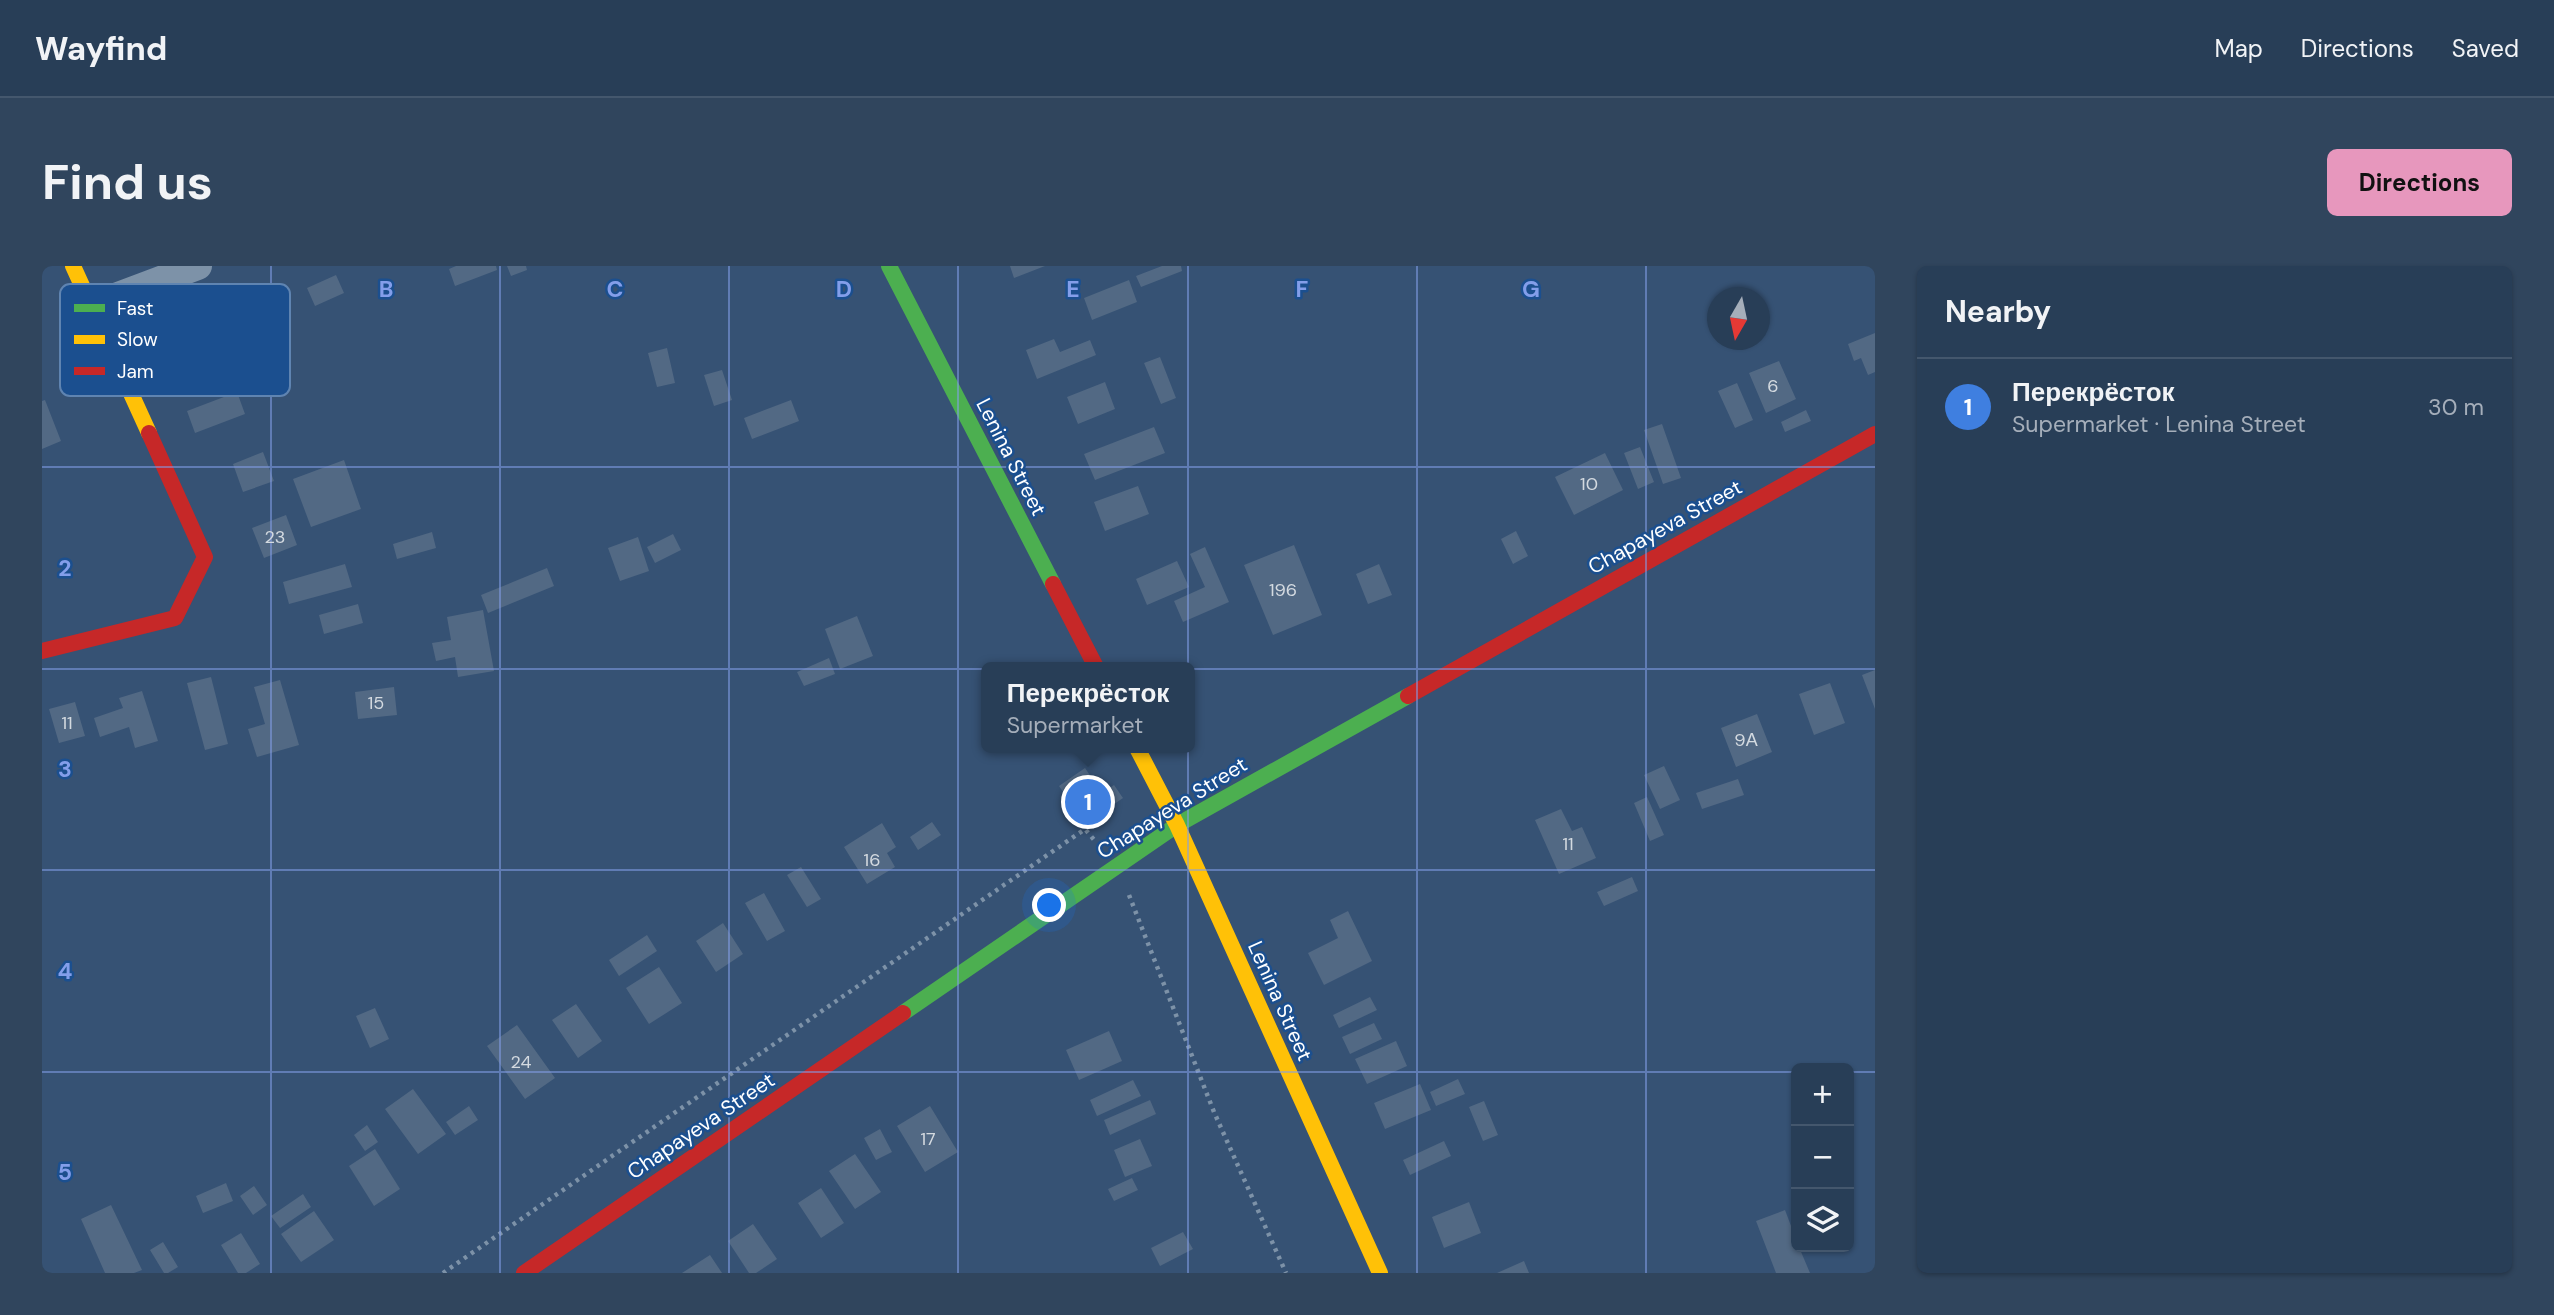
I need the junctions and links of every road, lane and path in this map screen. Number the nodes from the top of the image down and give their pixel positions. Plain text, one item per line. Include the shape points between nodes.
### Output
1 (73, 266) edge
2 (198, 266) edge
3 (889, 266) edge
4 (81, 284) edge
5 (150, 284) edge
6 (132, 396) edge
7 (1875, 433) edge
8 (42, 651) edge
9 (1093, 662) edge
10 (1140, 753) edge
11 (1177, 825) junction
12 (1100, 847) dead end
13 (1127, 888) dead end
14 (443, 1273) edge
15 (524, 1273) edge
16 (1286, 1273) edge
17 (1380, 1273) edge

1 - 4 main road
2 - 5 street
3 - 9 main road, Lenina Street
6 - 8 main road via 205,557 175,618
7 - 11 main road, Chapayeva Street
10 - 11 main road, Lenina Street
11 - 15 main road, Chapayeva Street
11 - 17 main road, Lenina Street
12 - 14 path via 1085,830
13 - 16 path via 1214,1112

